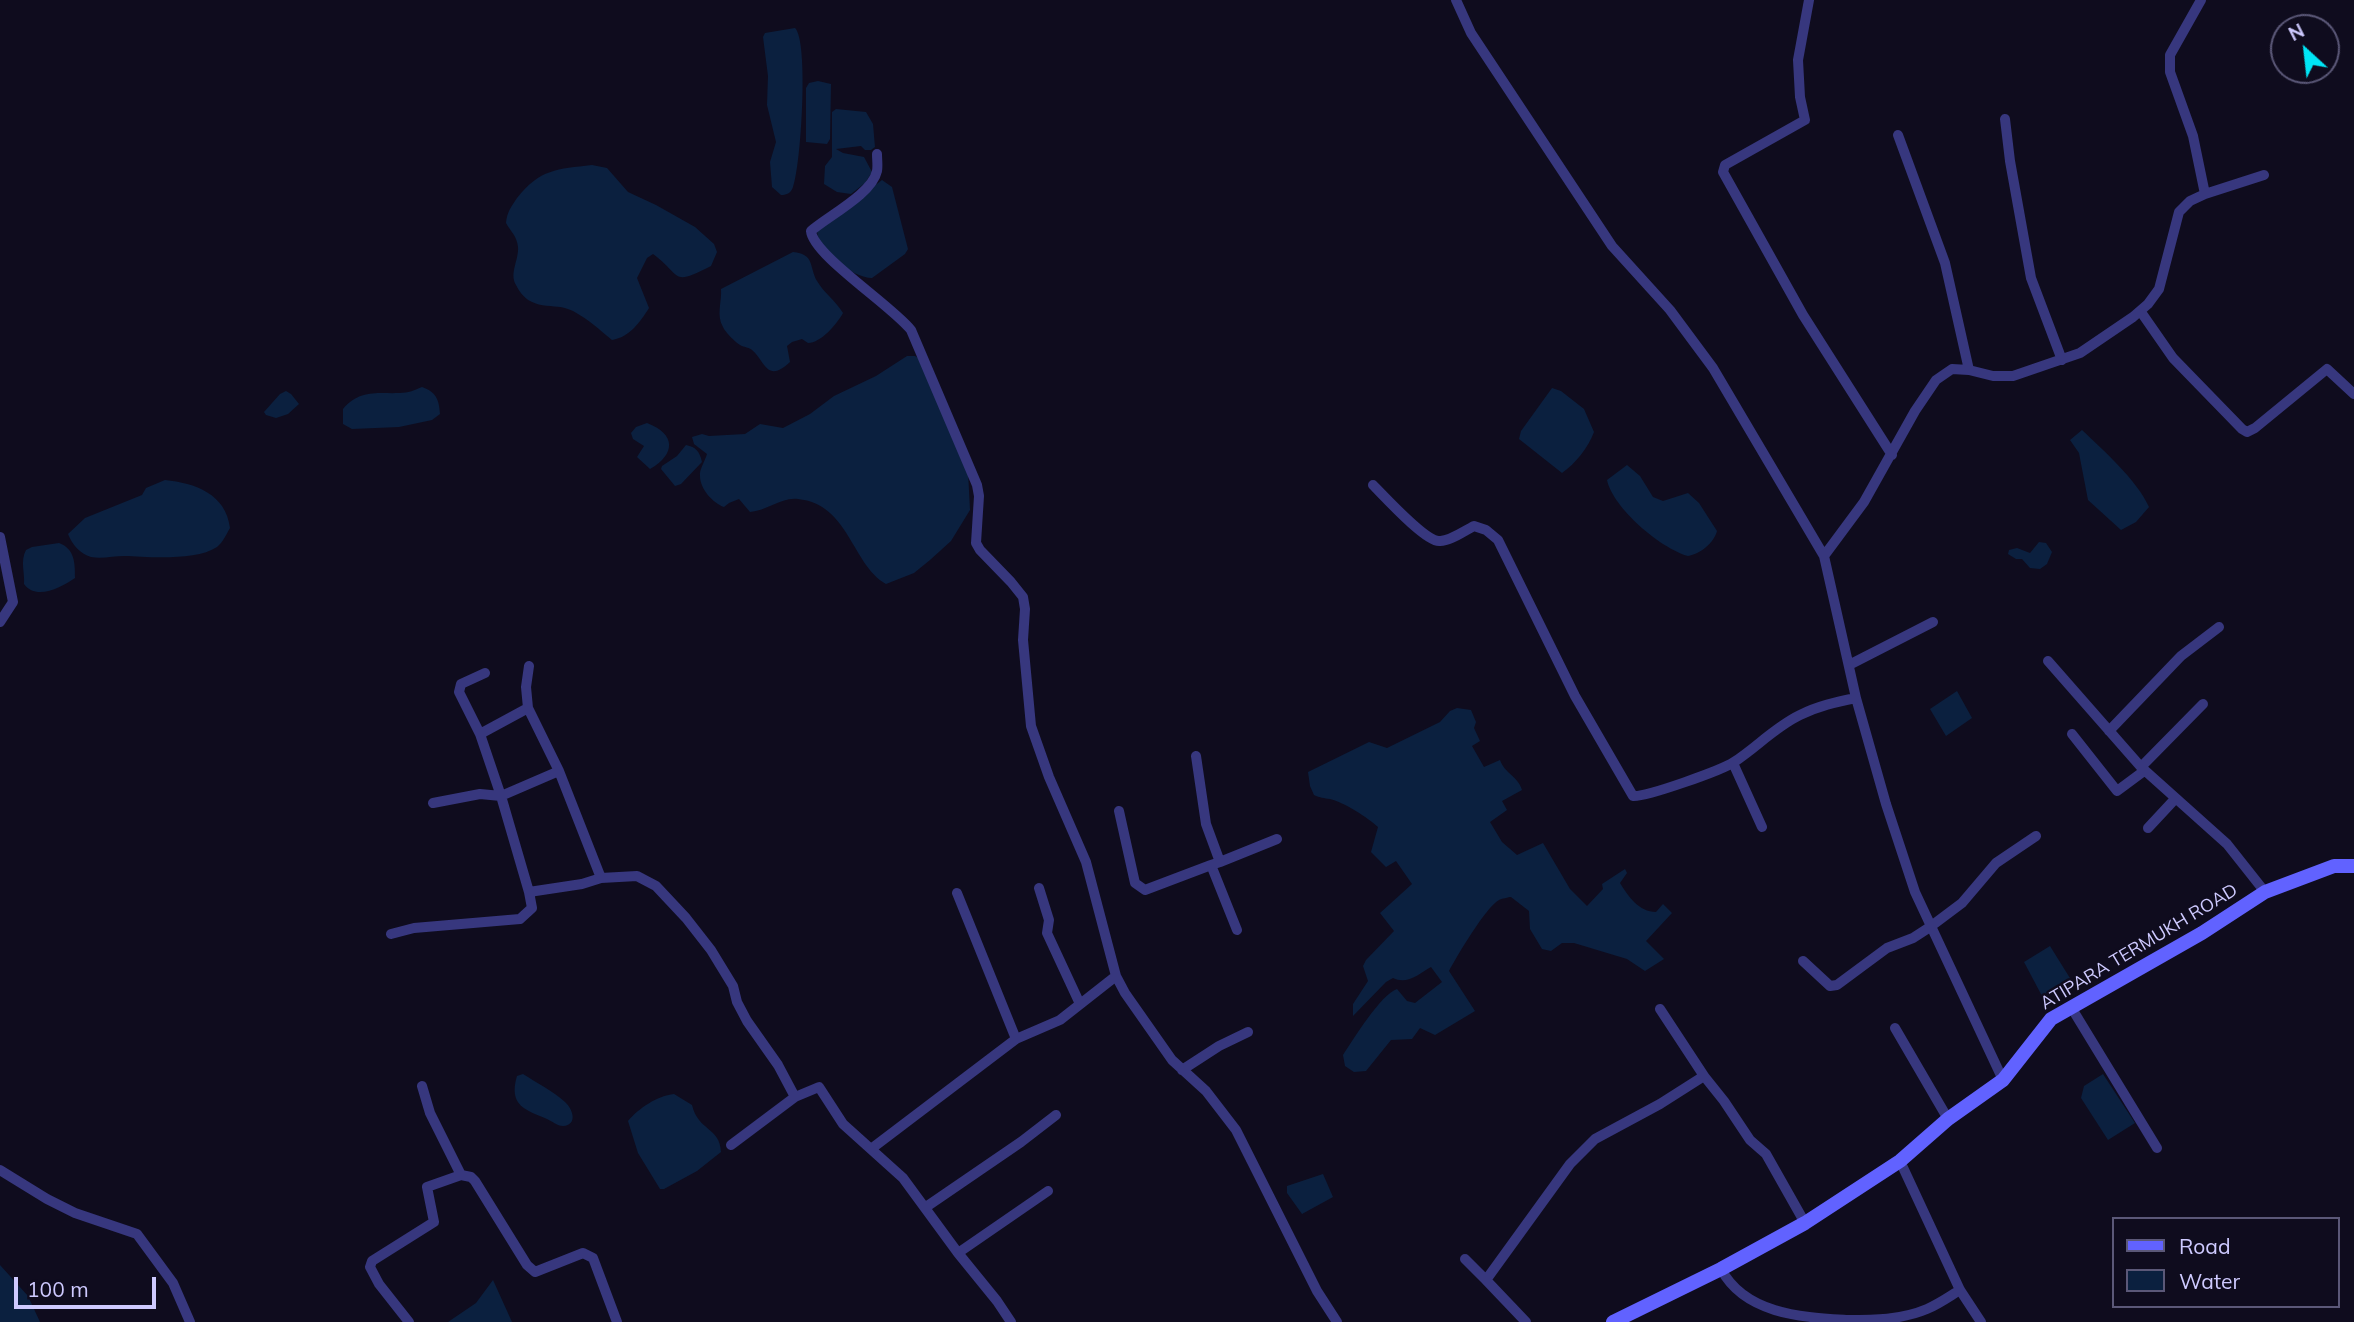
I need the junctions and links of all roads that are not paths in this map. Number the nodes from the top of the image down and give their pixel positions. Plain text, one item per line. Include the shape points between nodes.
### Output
1 (1456, 0) edge
2 (1810, 0) edge
3 (2201, 0) edge
4 (2005, 119) dead end
5 (1898, 135) dead end
6 (877, 154) dead end
7 (2264, 175) dead end
8 (2205, 194) junction
9 (2141, 312) junction
10 (2062, 360) junction
11 (1969, 370) junction
12 (2354, 394) edge
13 (1892, 455) junction
14 (1373, 485) dead end
15 (0, 537) edge
16 (1824, 556) junction
17 (0, 622) edge
18 (1933, 622) dead end
19 (2219, 627) dead end
20 (2048, 661) dead end
21 (1849, 665) junction
22 (529, 666) dead end
23 (485, 673) dead end
24 (1856, 698) junction
25 (2203, 704) dead end
26 (528, 708) junction
27 (2109, 732) junction
28 (480, 734) junction
29 (2072, 734) dead end
30 (1196, 756) dead end
31 (1732, 763) junction
32 (2143, 769) junction
33 (559, 771) junction
34 (501, 796) junction
35 (2175, 799) junction
36 (433, 803) dead end
37 (1119, 811) dead end
38 (1762, 827) dead end
39 (2148, 828) dead end
40 (2036, 836) dead end
41 (1277, 839) dead end
42 (1216, 864) junction
43 (2354, 866) edge
44 (601, 878) junction
45 (1040, 888) dead end
46 (529, 892) junction
47 (2265, 892) junction
48 (957, 893) dead end
49 (1930, 927) junction
50 (1237, 930) dead end
51 (391, 934) dead end
52 (1803, 961) dead end
53 (1116, 976) junction
54 (1080, 1004) junction
55 (2071, 1007) junction
56 (1660, 1009) dead end
57 (1895, 1028) dead end
58 (1248, 1032) dead end
59 (1016, 1039) junction
60 (1182, 1070) junction
61 (1704, 1076) junction
62 (2003, 1080) junction
63 (422, 1086) dead end
64 (795, 1097) junction
65 (1056, 1115) dead end
66 (1948, 1119) junction
67 (731, 1145) dead end
68 (2157, 1148) dead end
69 (871, 1149) junction
70 (1900, 1161) junction
71 (0, 1170) edge
72 (461, 1175) junction
73 (1048, 1191) dead end
74 (926, 1207) junction
75 (1805, 1223) junction
76 (958, 1253) junction
77 (1465, 1259) dead end
78 (1721, 1269) junction
79 (1486, 1280) junction
80 (1960, 1290) junction
81 (189, 1319) edge
82 (1847, 1321) edge
83 (177, 1322) edge
84 (409, 1322) edge
85 (617, 1322) edge
86 (1011, 1322) edge
87 (1337, 1322) edge
88 (1526, 1322) edge
89 (1613, 1322) edge
90 (1981, 1322) edge

1 - 16 street via 1471,33 1612,246 1670,310 1713,368
2 - 13 street via 1798,60 1805,120 1725,166 1723,172 1803,315
3 - 8 street via 2171,55 2170,72 2193,136
4 - 10 street via 2031,278
5 - 11 street via 1945,263
6 - 53 street via 873,180 811,231 812,239 911,330 977,485 976,543 1023,597 1031,726 1086,862
7 - 8 street
8 - 9 street via 2179,212 2159,289
9 - 10 street
9 - 12 street via 2173,358 2247,432 2327,369
10 - 11 street via 2013,376
11 - 13 street via 1952,369 1936,380
13 - 16 street
14 - 31 street via 1429,538 1442,541 1474,526 1498,540 1575,696 1633,796
15 - 17 street via 13,602
16 - 21 street
18 - 21 street
19 - 27 street via 2181,656
20 - 27 street
21 - 24 street
22 - 26 street
23 - 28 street via 461,684 459,692
24 - 31 street via 1799,715
24 - 49 street via 1915,892
25 - 32 street
26 - 28 street
26 - 33 street
27 - 32 street
28 - 34 street
29 - 32 street via 2117,791
30 - 42 street
31 - 38 street
32 - 35 street
33 - 34 street
33 - 44 street
34 - 36 street via 480,794
34 - 46 street
35 - 39 street
35 - 47 street via 2227,844
37 - 42 street via 1139,888 1145,890
40 - 49 street via 1996,863 1962,903
41 - 42 street
42 - 50 street
43 - 47 main road, ATIPARA TERMUKH ROAD via 2334,866
44 - 46 street
44 - 64 street via 637,876 656,886 686,918 733,986 747,1021
45 - 54 street via 1049,920 1047,933
46 - 51 street via 531,908 520,919
47 - 55 main road, ATIPARA TERMUKH ROAD
48 - 59 street
49 - 52 street via 1887,948 1837,985 1830,986
49 - 62 street
53 - 54 street
53 - 60 street
54 - 59 street via 1060,1020
55 - 62 main road, ATIPARA TERMUKH ROAD via 2051,1019
55 - 68 street
56 - 61 street
57 - 66 street
58 - 60 street
59 - 69 street
60 - 87 street via 1206,1091 1236,1130
61 - 75 street via 1750,1140 1766,1154
61 - 79 street via 1594,1139 1563,1173
62 - 66 main road, ATIPARA TERMUKH ROAD
63 - 72 street via 430,1113
64 - 67 street
64 - 69 street via 819,1087 843,1124
65 - 74 street
66 - 70 main road, ATIPARA TERMUKH ROAD
69 - 74 street
70 - 75 main road, ATIPARA TERMUKH ROAD
70 - 80 street
71 - 81 street via 75,1213 138,1234 173,1283
72 - 84 street via 427,1187 434,1222 372,1261 370,1267 379,1284
72 - 85 street via 475,1181 535,1272 583,1253 593,1258
73 - 76 street
74 - 76 street
75 - 78 main road, ATIPARA TERMUKH ROAD
76 - 86 street
77 - 79 street
78 - 82 street via 1747,1299 1781,1312
78 - 89 main road, ATIPARA TERMUKH ROAD
79 - 88 street
80 - 82 street via 1928,1309 1904,1316
80 - 90 street
81 - 83 street

